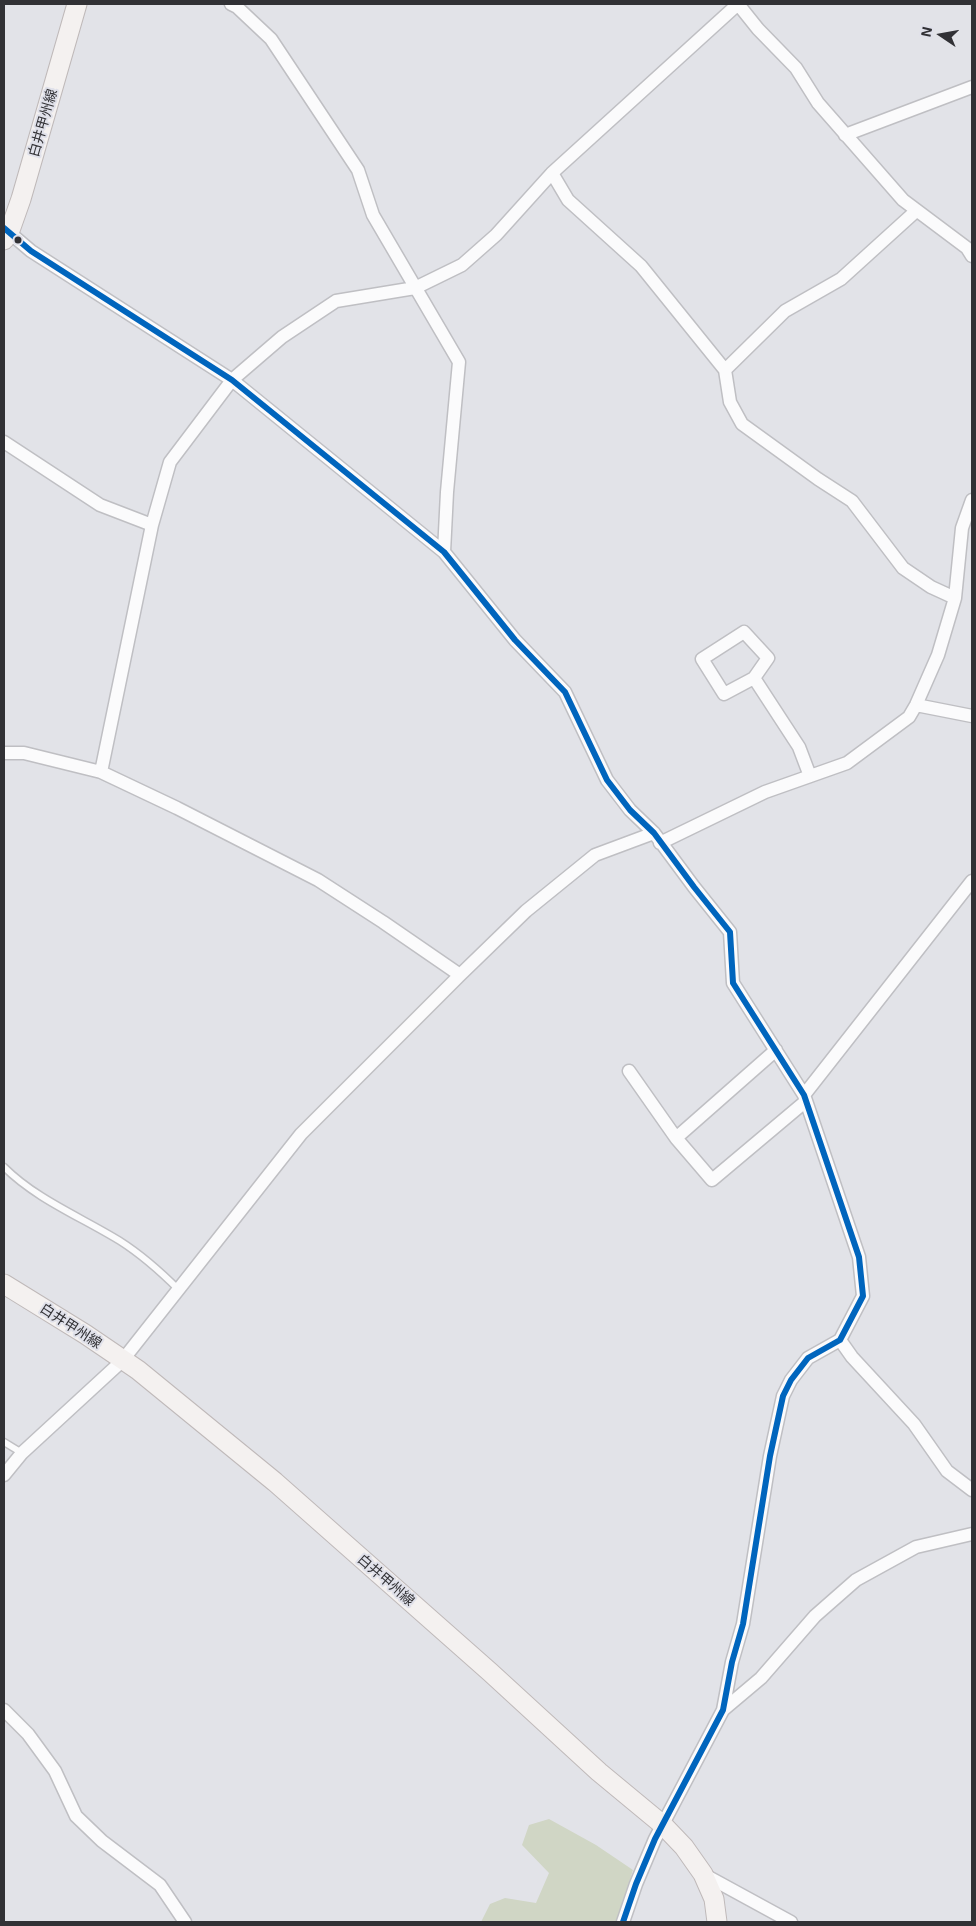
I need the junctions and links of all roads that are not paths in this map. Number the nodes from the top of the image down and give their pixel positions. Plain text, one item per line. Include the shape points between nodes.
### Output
1 (77, 4) edge
2 (231, 4) edge
3 (738, 4) edge
4 (972, 87) edge
5 (845, 135) junction
6 (552, 173) junction
7 (916, 212) junction
8 (6, 233) edge
9 (972, 256) edge
10 (415, 288) junction
11 (725, 370) junction
12 (232, 380) junction
13 (4, 442) edge
14 (972, 500) edge
15 (152, 525) junction
16 (444, 552) junction
17 (954, 598) junction
18 (754, 678) junction
19 (916, 705) junction
20 (972, 716) edge
21 (4, 753) edge
22 (101, 772) junction
23 (810, 776) junction
24 (657, 838) junction
25 (972, 881) edge
26 (460, 975) junction
27 (776, 1050) junction
28 (629, 1071) dead end
29 (805, 1098) junction
30 (676, 1138) junction
31 (4, 1167) edge
32 (4, 1284) edge
33 (179, 1290) junction
34 (840, 1340) junction
35 (122, 1361) junction
36 (4, 1442) edge
37 (22, 1453) junction
38 (4, 1475) edge
39 (972, 1490) edge
40 (972, 1534) edge
41 (4, 1710) edge
42 (723, 1710) junction
43 (663, 1825) junction
44 (703, 1874) junction
45 (185, 1922) edge
46 (624, 1922) edge
47 (717, 1922) edge
48 (791, 1922) edge

1 - 8 main road, 白井甲州線 via 39,138
2 - 10 street via 271,39 358,170 373,215
3 - 5 street via 796,68 818,103
3 - 6 street
4 - 5 street
5 - 7 street
6 - 10 street via 496,235 462,265
6 - 11 street via 568,200 641,266
7 - 9 street via 967,248
7 - 11 street via 841,279 785,311
8 - 12 street
10 - 12 street via 336,301 282,337
10 - 16 street via 459,362
11 - 17 street via 730,402 742,424 852,502 903,568 930,587
12 - 15 street via 170,462
12 - 16 street
13 - 15 street via 100,505
14 - 17 street via 962,528
15 - 22 street
16 - 24 street via 515,640 565,692 607,780
17 - 19 street via 938,655
18 - 18 street via 768,658 744,632 702,659 724,694
18 - 23 street via 799,747
19 - 20 street
19 - 23 street via 909,716 847,764
21 - 22 street via 24,753
22 - 26 street via 318,880
23 - 24 street
24 - 26 street via 594,855 526,911
24 - 27 street via 730,932 733,983
25 - 29 street
26 - 33 street via 301,1134
27 - 29 street
27 - 30 street
28 - 30 street
29 - 30 street via 712,1180
29 - 34 street via 859,1257 863,1296
31 - 33 lane via 18,1182 154,1265
32 - 35 main road, 白井甲州線
33 - 35 street
34 - 39 street via 914,1424 947,1471
34 - 42 street via 808,1358 783,1396 743,1624
35 - 37 street
35 - 43 main road, 白井甲州線 via 138,1370 276,1482 599,1772
36 - 37 lane
37 - 38 street
40 - 42 street via 916,1547 856,1580 815,1616 761,1678
41 - 45 street via 28,1734 54,1771 76,1816 102,1841 160,1885
42 - 43 street
43 - 44 main road, 白井甲州線
43 - 46 street via 636,1884
44 - 47 main road, 白井甲州線 via 714,1899
44 - 48 street

